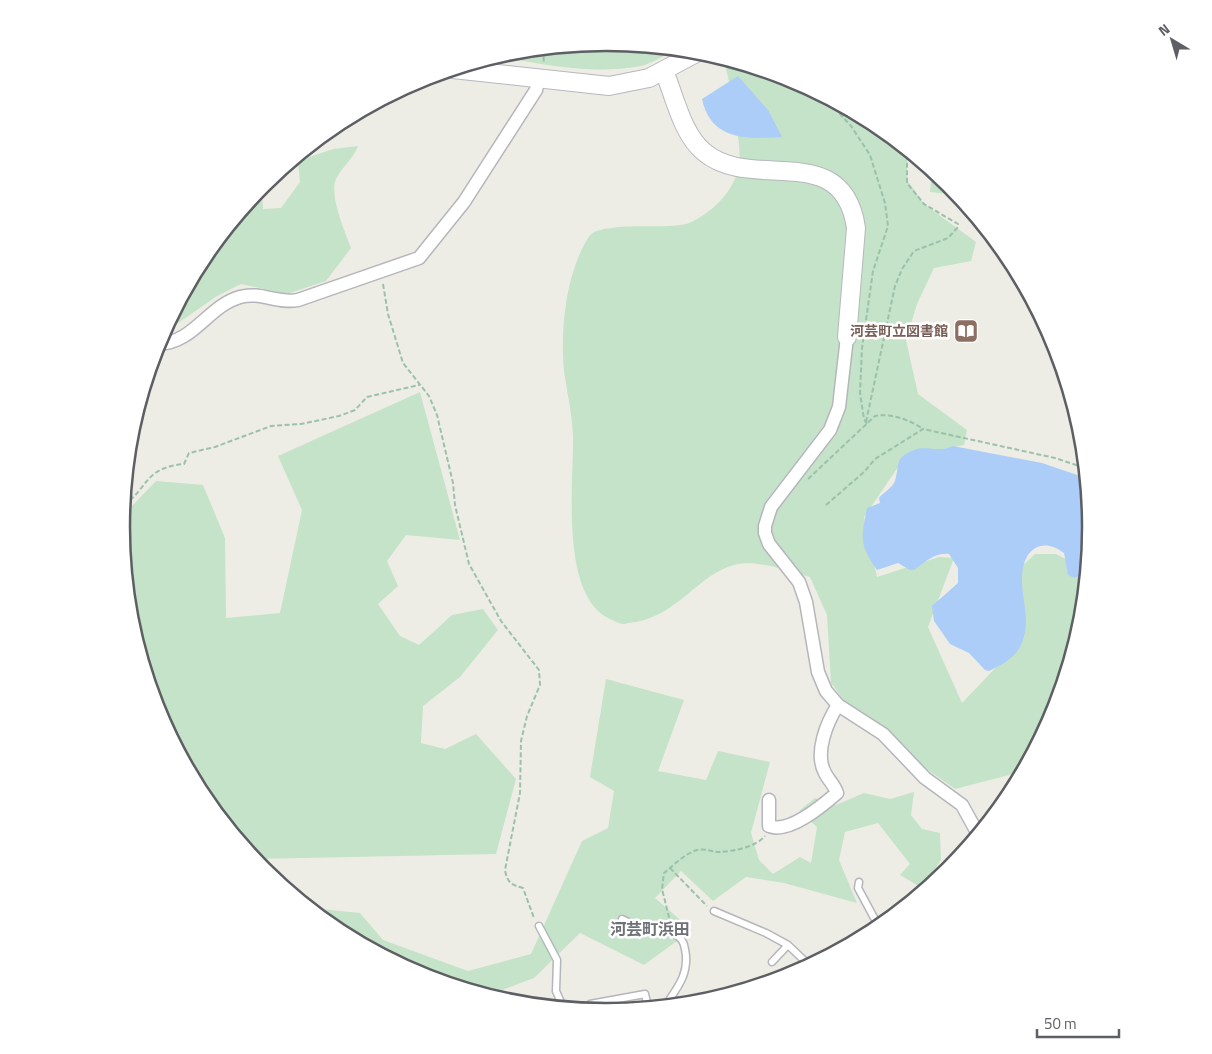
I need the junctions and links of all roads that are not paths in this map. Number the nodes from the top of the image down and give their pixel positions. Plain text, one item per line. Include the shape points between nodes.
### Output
1 (687, 58) edge
2 (468, 71) edge
3 (664, 71) junction
4 (541, 78) junction
5 (847, 337) joint
6 (168, 341) edge
7 (838, 705) junction
8 (769, 800) dead end
9 (974, 828) edge
10 (859, 882) dead end
11 (714, 911) road end
12 (622, 919) dead end
13 (875, 919) edge
14 (539, 926) road end
15 (788, 945) junction
16 (804, 960) edge
17 (772, 962) dead end
18 (670, 999) edge
19 (561, 1001) edge
20 (647, 1001) edge
21 (597, 1003) edge

1 - 3 street
2 - 4 street
3 - 4 street via 638,82 609,86
3 - 5 street via 688,130 705,153 734,167 818,175 841,189 848,199 856,228
4 - 6 street via 464,202 425,252 405,264 290,302 258,295 241,297 223,305 183,337
5 - 7 street via 839,407 830,430 771,507 765,526 769,544 799,582 822,684
7 - 8 street via 828,719 821,756 825,772 834,782 837,793 808,818 772,828 769,826
7 - 9 street via 883,734 925,778 962,806
10 - 13 lane via 858,888
11 - 15 lane
12 - 18 lane via 629,924 680,937 684,945 686,972
14 - 19 lane via 557,960 556,991
15 - 16 lane
15 - 17 lane
20 - 21 lane via 645,994

